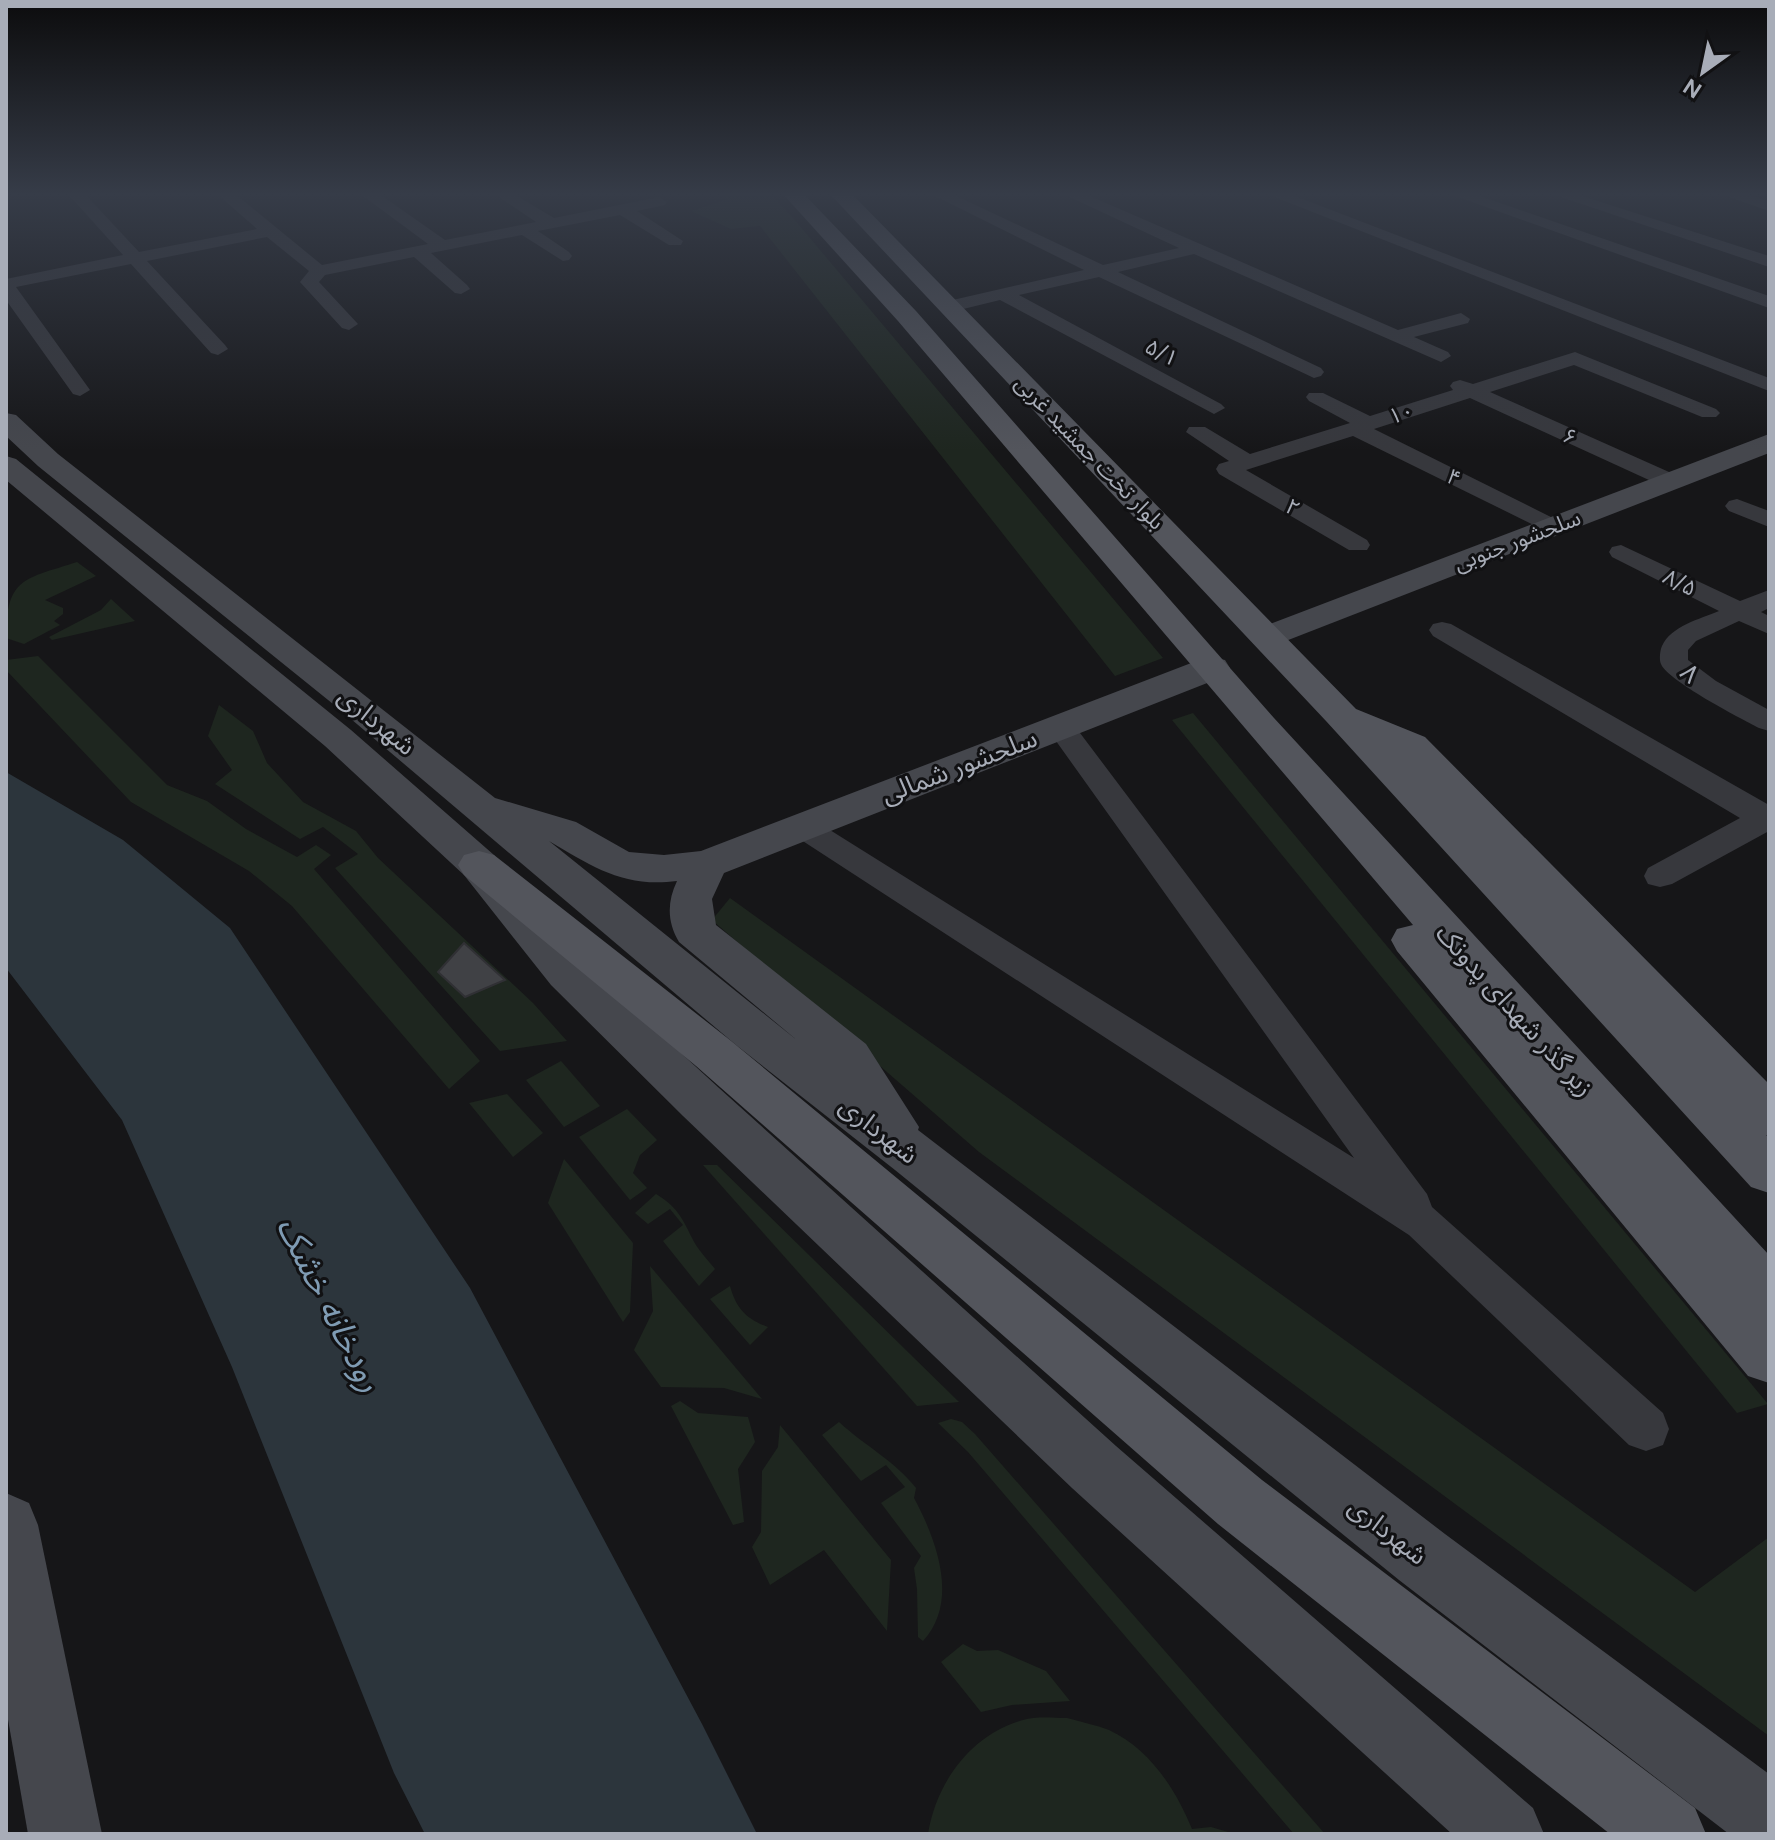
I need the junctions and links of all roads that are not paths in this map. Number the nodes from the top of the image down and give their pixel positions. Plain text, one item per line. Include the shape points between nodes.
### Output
1 (35, 279) edge
2 (153, 279) edge
3 (312, 279) edge
4 (450, 279) edge
5 (872, 279) edge
6 (926, 279) edge
7 (1067, 279) edge
8 (1118, 279) edge
9 (1264, 279) edge
10 (1494, 279) edge
11 (1702, 279) edge
12 (6, 285) edge
13 (461, 289) dead end
14 (1003, 294) junction
15 (1769, 302) edge
16 (951, 306) junction
17 (1461, 319) dead end
18 (349, 324) dead end
19 (1397, 336) junction
20 (218, 349) dead end
21 (1441, 356) dead end
22 (1314, 372) dead end
23 (1447, 380) dead end
24 (1769, 385) edge
25 (80, 390) dead end
26 (1471, 391) junction
27 (1316, 397) dead end
28 (1214, 408) dead end
29 (1709, 413) dead end
30 (6, 421) edge
31 (1362, 426) junction
32 (1197, 432) dead end
33 (1769, 443) edge
34 (6, 465) edge
35 (1238, 466) junction
36 (1670, 481) junction
37 (1737, 506) dead end
38 (1769, 520) edge
39 (1552, 527) junction
40 (1358, 545) dead end
41 (1621, 552) dead end
42 (1769, 598) edge
43 (1739, 611) junction
44 (1769, 626) edge
45 (1442, 630) dead end
46 (1266, 637) junction
47 (1212, 668) junction
48 (1339, 713) junction
49 (1769, 722) edge
50 (1261, 726) junction
51 (1061, 727) junction
52 (476, 803) junction
53 (1768, 818) edge
54 (803, 827) junction
55 (707, 864) junction
56 (479, 865) junction
57 (1660, 876) dead end
58 (1769, 1116) edge
59 (913, 1155) junction
60 (1769, 1172) edge
61 (1424, 1223) junction
62 (1769, 1294) edge
63 (1769, 1357) edge
64 (1646, 1429) dead end
65 (6, 1525) edge
66 (1769, 1819) edge
67 (65, 1834) edge
68 (1507, 1834) edge
69 (1669, 1834) edge

1 - 12 street
2 - 20 street
3 - 18 street via 309,282
4 - 13 street
5 - 47 main road, بلوار تخت جمشید غربی
6 - 16 main road, بلوار تخت جمشید غربی
7 - 14 street
8 - 22 street
9 - 19 street
10 - 24 street
11 - 15 street
12 - 25 street
14 - 16 street
14 - 28 street, ۵/۱
16 - 46 main road, بلوار تخت جمشید غربی
17 - 19 street
19 - 21 street
23 - 26 street, ۶
26 - 29 street, ۱۰ via 1575,358
26 - 31 street, ۱۰
26 - 36 street, ۶
27 - 31 street, ۴
30 - 52 street, شهرداری
31 - 35 street, ۱۰
31 - 39 street, ۴
32 - 35 street, ۲
33 - 36 street, سلحشور جنوبی
34 - 56 street, شهرداری via 338,738
35 - 40 street, ۲
36 - 39 street, سلحشور جنوبی
37 - 38 street
39 - 46 street, سلحشور جنوبی
41 - 43 street, ۸/۵
42 - 43 street, ۸
43 - 44 street, ۸/۵
43 - 49 street, ۸ via 1687,635 1674,648 1674,663
45 - 53 street
46 - 48 main road, بلوار تخت جمشید غربی
47 - 50 main road, بلوار تخت جمشید غربی
47 - 51 street, سلحشور شمالی
48 - 58 main road via 1411,745
48 - 60 main road
50 - 62 main road, زیر گذر شهدای پدونک
50 - 63 main road via 1254,754
51 - 54 street, سلحشور شمالی
51 - 61 street
52 - 55 street, سلحشور شمالی via 561,831 620,865 664,869
52 - 59 street, شهرداری via 753,1033
53 - 57 street
54 - 55 street, سلحشور شمالی
54 - 61 street
55 - 59 street via 690,899 695,931 849,1057
56 - 68 street, شهرداری via 567,974 701,1102 1094,1467
56 - 69 main road via 713,1053 1240,1502
59 - 66 street, شهرداری via 1422,1557
61 - 64 street
65 - 67 street

